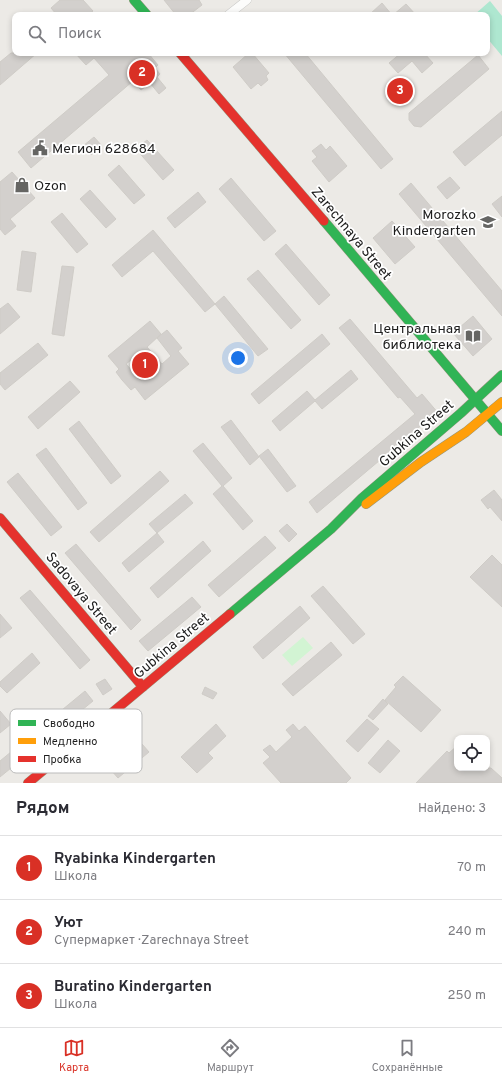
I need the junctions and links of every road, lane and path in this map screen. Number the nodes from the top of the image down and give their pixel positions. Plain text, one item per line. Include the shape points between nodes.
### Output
1 (134, 0) edge
2 (247, 0) edge
3 (144, 12) edge
4 (232, 12) edge
5 (184, 56) edge
6 (502, 375) edge
7 (475, 399) junction
8 (502, 402) edge
9 (488, 414) junction
10 (502, 431) edge
11 (0, 518) edge
12 (331, 529) junction
13 (143, 687) junction
14 (117, 709) edge
15 (40, 773) edge
16 (28, 783) edge

1 - 3 main road
2 - 4 street
5 - 7 main road, Zarechnaya Street
6 - 7 main road, Gubkina Street
7 - 9 main road, Zarechnaya Street
7 - 12 main road, Gubkina Street via 362,498
8 - 9 main road, Gubkina Street
9 - 10 main road, Zarechnaya Street
9 - 12 main road, Gubkina Street
11 - 13 main road, Sadovaya Street
12 - 13 main road, Gubkina Street
13 - 14 main road, Gubkina Street
15 - 16 main road, Gubkina Street

